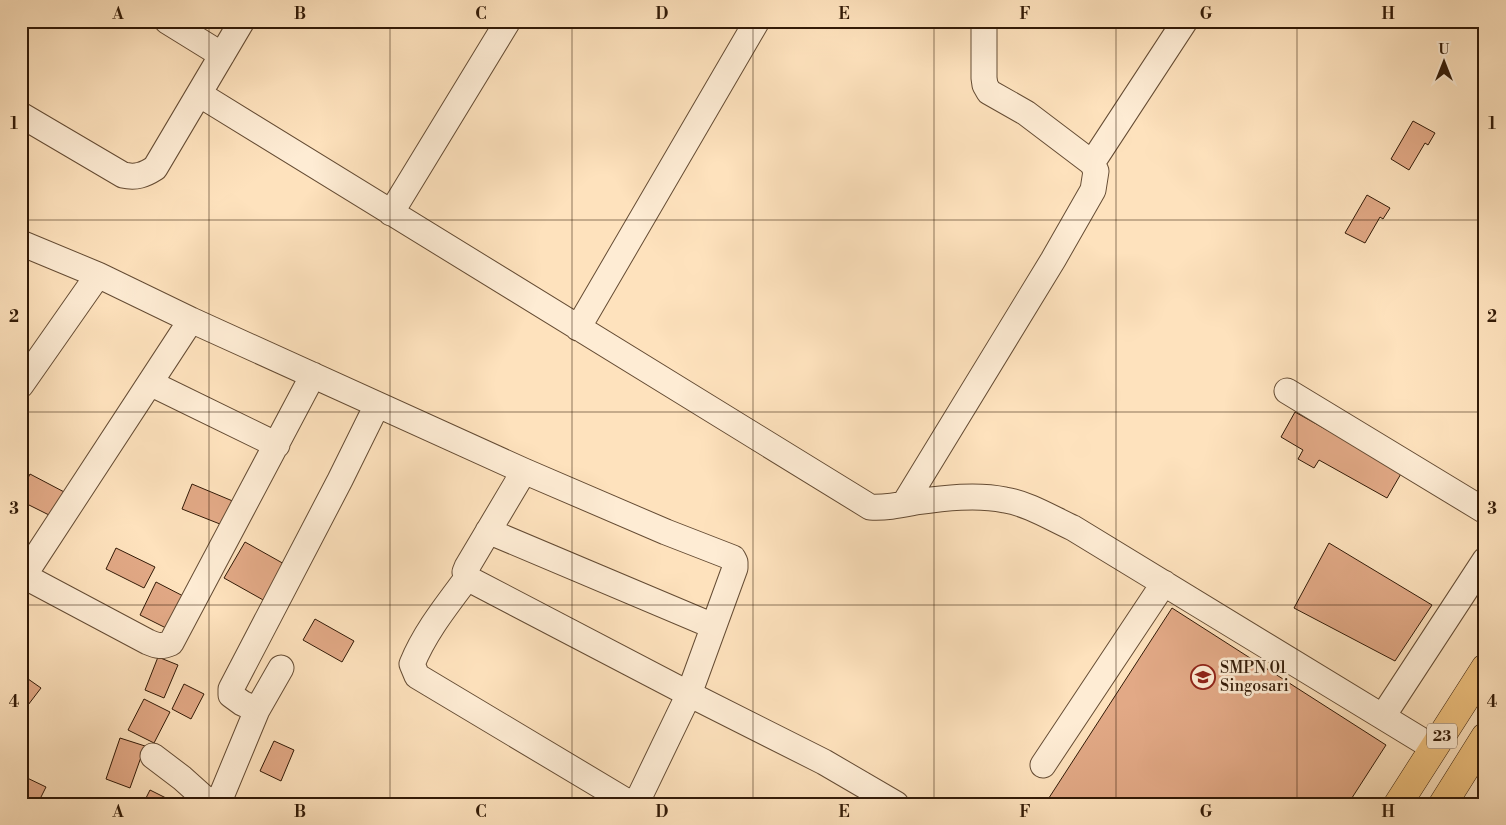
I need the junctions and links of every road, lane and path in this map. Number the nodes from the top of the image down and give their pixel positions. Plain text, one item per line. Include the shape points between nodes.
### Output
1 (167, 21) edge
2 (242, 21) edge
3 (508, 21) edge
4 (757, 21) edge
5 (984, 21) edge
6 (1185, 21) edge
7 (222, 55) junction
8 (199, 94) junction
9 (21, 115) edge
10 (1092, 163) junction
11 (392, 213) junction
12 (21, 243) edge
13 (98, 275) junction
14 (191, 320) junction
15 (578, 328) junction
16 (313, 375) junction
17 (150, 382) junction
18 (21, 385) edge
19 (1287, 391) dead end
20 (377, 405) junction
21 (277, 445) junction
22 (524, 471) junction
23 (904, 504) junction
24 (1485, 511) edge
25 (488, 531) junction
26 (1485, 560) edge
27 (23, 578) edge
28 (467, 578) junction
29 (1164, 583) junction
30 (713, 626) junction
31 (281, 668) dead end
32 (1485, 668) edge
33 (689, 694) junction
34 (257, 710) junction
35 (1383, 716) junction
36 (1434, 748) junction
37 (1481, 752) edge
38 (153, 756) dead end
39 (1043, 765) dead end
40 (213, 804) edge
41 (631, 804) edge
42 (636, 804) edge
43 (896, 804) edge
44 (1398, 804) edge
45 (1443, 804) edge

1 - 7 street
2 - 7 street
3 - 11 street
4 - 15 street
5 - 10 street via 984,78 988,92 1026,113
6 - 10 street
7 - 8 street
8 - 9 street via 155,168 133,178
8 - 11 street
10 - 23 street via 1096,171 1093,190 1054,260
11 - 15 street
12 - 13 street
13 - 14 street
13 - 18 street
14 - 16 street
14 - 17 street
15 - 23 street via 870,507
16 - 20 street
16 - 21 street
17 - 21 street
17 - 27 street
19 - 24 street
20 - 22 street
20 - 34 street via 231,689 236,699
21 - 27 street via 171,643 156,646
22 - 25 street
22 - 30 street via 733,558 735,568
23 - 29 street via 964,497 1003,499 1021,504 1073,528
25 - 28 street via 467,567
25 - 30 street
26 - 35 street
28 - 33 street
28 - 41 street via 439,615 416,654 412,664 417,676
29 - 35 street
29 - 39 street
30 - 33 street
31 - 34 street
32 - 36 highway, 23
33 - 42 street
33 - 43 street via 824,762
34 - 40 street
35 - 36 street
36 - 44 highway, 23
37 - 45 highway, 23
38 - 40 street

